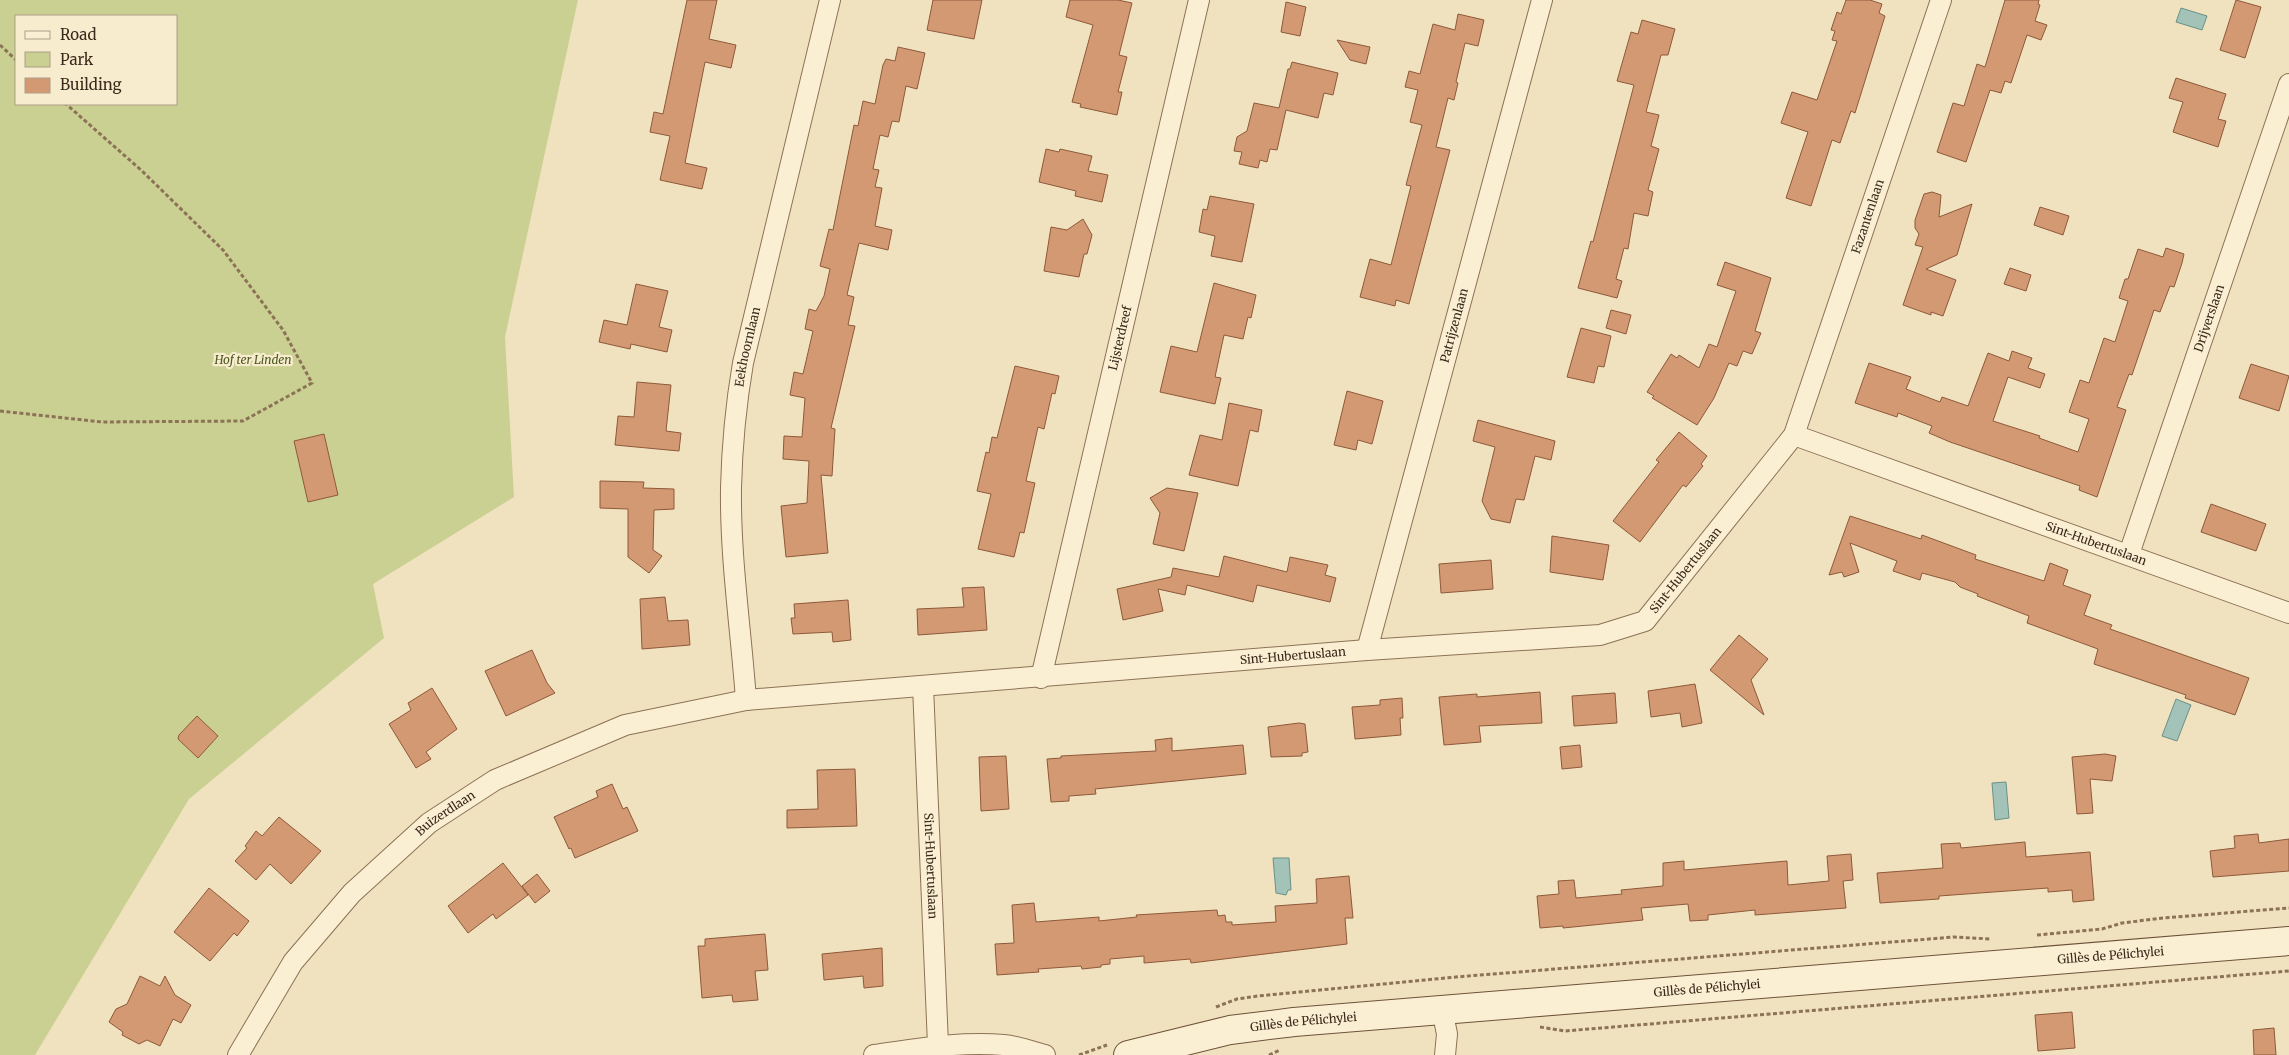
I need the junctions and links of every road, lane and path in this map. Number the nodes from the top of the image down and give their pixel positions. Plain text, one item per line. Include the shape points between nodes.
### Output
1 (830, 0) edge
2 (1198, 0) edge
3 (1542, 0) edge
4 (1941, 0) edge
5 (0, 46) edge
6 (15, 59) edge
7 (2289, 84) edge
8 (67, 105) edge
9 (2285, 111) edge
10 (0, 410) edge
11 (1794, 435) junction
12 (2129, 554) junction
13 (2289, 613) edge
14 (1367, 650) junction
15 (1041, 678) junction
16 (924, 686) junction
17 (746, 700) junction
18 (2289, 908) edge
19 (2030, 935) dead end
20 (1996, 938) dead end
21 (2289, 941) edge
22 (2289, 971) edge
23 (1442, 1009) junction
24 (1209, 1011) dead end
25 (1538, 1027) dead end
26 (938, 1045) junction
27 (1119, 1050) edge
28 (238, 1055) edge
29 (874, 1055) edge
30 (1046, 1055) edge
31 (1079, 1055) edge
32 (1445, 1055) edge

1 - 17 street, Eekhoornlaan via 743,363 736,405 731,480 732,530
2 - 15 street, Lijsterdreef
3 - 14 street, Patrijzenlaan
4 - 11 street, Fazantenlaan
5 - 6 path
7 - 9 street, Drijverslaan
8 - 10 path via 141,170 223,250 284,330 312,383 243,421 102,422
9 - 12 street, Drijverslaan
11 - 12 street, Sint-Hubertuslaan
11 - 14 street, Sint-Hubertuslaan via 1645,621 1600,635
12 - 13 street, Sint-Hubertuslaan
14 - 15 street, Sint-Hubertuslaan
15 - 16 street, Sint-Hubertuslaan
16 - 17 street, Sint-Hubertuslaan
16 - 26 street, Sint-Hubertuslaan
17 - 28 street, Buizerdlaan via 625,725 495,780 429,823 352,893 293,962
18 - 19 path via 2163,918 2102,929
20 - 24 path via 1944,938 1363,985 1236,999
21 - 23 main road, Gillès de Pélichylei
22 - 25 path via 1565,1031
23 - 27 main road, Gillès de Pélichylei via 1230,1030
23 - 32 street via 1447,1034
26 - 29 street
26 - 30 street via 1006,1045
27 - 31 path

